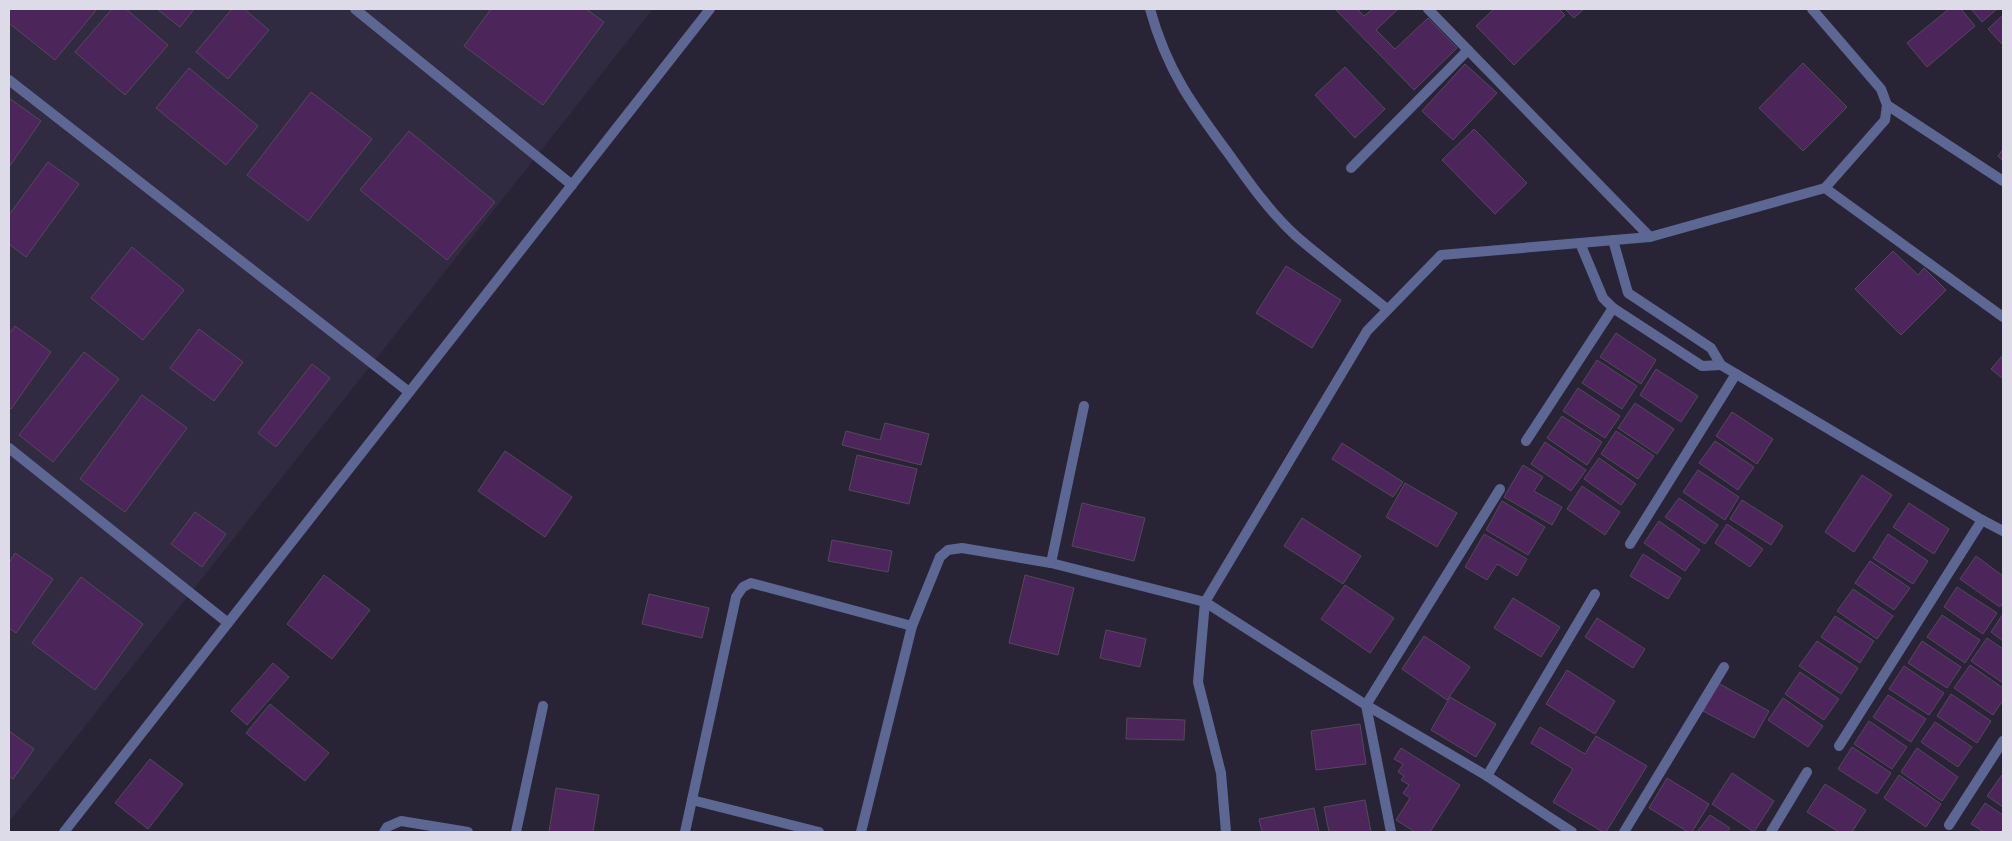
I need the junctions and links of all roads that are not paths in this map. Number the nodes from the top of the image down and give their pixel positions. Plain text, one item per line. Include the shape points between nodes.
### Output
1 (355, 9) edge
2 (710, 9) edge
3 (1150, 9) edge
4 (1428, 9) edge
5 (1812, 9) edge
6 (1468, 50) junction
7 (9, 80) edge
8 (1887, 105) junction
9 (1351, 168) dead end
10 (2003, 181) edge
11 (572, 184) junction
12 (1825, 188) junction
13 (1650, 236) junction
14 (1613, 240) junction
15 (1580, 243) junction
16 (1613, 308) junction
17 (1387, 309) junction
18 (2003, 317) edge
19 (1721, 365) junction
20 (1736, 374) junction
21 (409, 392) junction
22 (1084, 406) dead end
23 (1526, 441) dead end
24 (9, 448) edge
25 (1500, 489) dead end
26 (1982, 520) junction
27 (2003, 531) edge
28 (1630, 544) dead end
29 (1051, 563) junction
30 (1595, 594) dead end
31 (1204, 602) junction
32 (228, 623) junction
33 (912, 626) junction
34 (1724, 667) dead end
35 (1366, 705) junction
36 (542, 706) dead end
37 (2003, 741) edge
38 (1839, 746) dead end
39 (1807, 772) dead end
40 (1487, 776) junction
41 (692, 800) junction
42 (1950, 825) dead end
43 (64, 832) edge
44 (384, 832) edge
45 (468, 832) edge
46 (516, 832) edge
47 (685, 832) edge
48 (819, 832) edge
49 (861, 832) edge
50 (1226, 832) edge
51 (1390, 832) edge
52 (1572, 832) edge
53 (1624, 832) edge
54 (1771, 832) edge

1 - 11 street
2 - 11 street
3 - 17 street via 1172,71 1267,207 1296,236
4 - 6 street
5 - 8 street via 1881,89
6 - 9 street
6 - 13 street
7 - 21 street
8 - 10 street
8 - 12 street via 1885,120
11 - 21 street
12 - 13 street
12 - 18 street
13 - 14 street
14 - 15 street
14 - 19 street via 1628,294 1711,348
15 - 16 street via 1603,298
15 - 17 street via 1440,255
16 - 19 street via 1702,366
16 - 23 street
17 - 31 street via 1367,331
19 - 20 street
20 - 26 street
20 - 28 street
21 - 32 street
22 - 29 street
24 - 32 street
25 - 35 street
26 - 27 street
26 - 38 street
29 - 31 street
29 - 33 street via 962,548 948,550 940,557
30 - 40 street
31 - 35 street
31 - 50 street via 1198,682 1221,772
32 - 43 street
33 - 41 street via 751,583 743,587 736,597
33 - 49 street
34 - 53 street
35 - 40 street
35 - 51 street
36 - 46 street
37 - 42 street
39 - 54 street
40 - 52 street
41 - 47 street
41 - 48 street
44 - 45 street via 402,821

